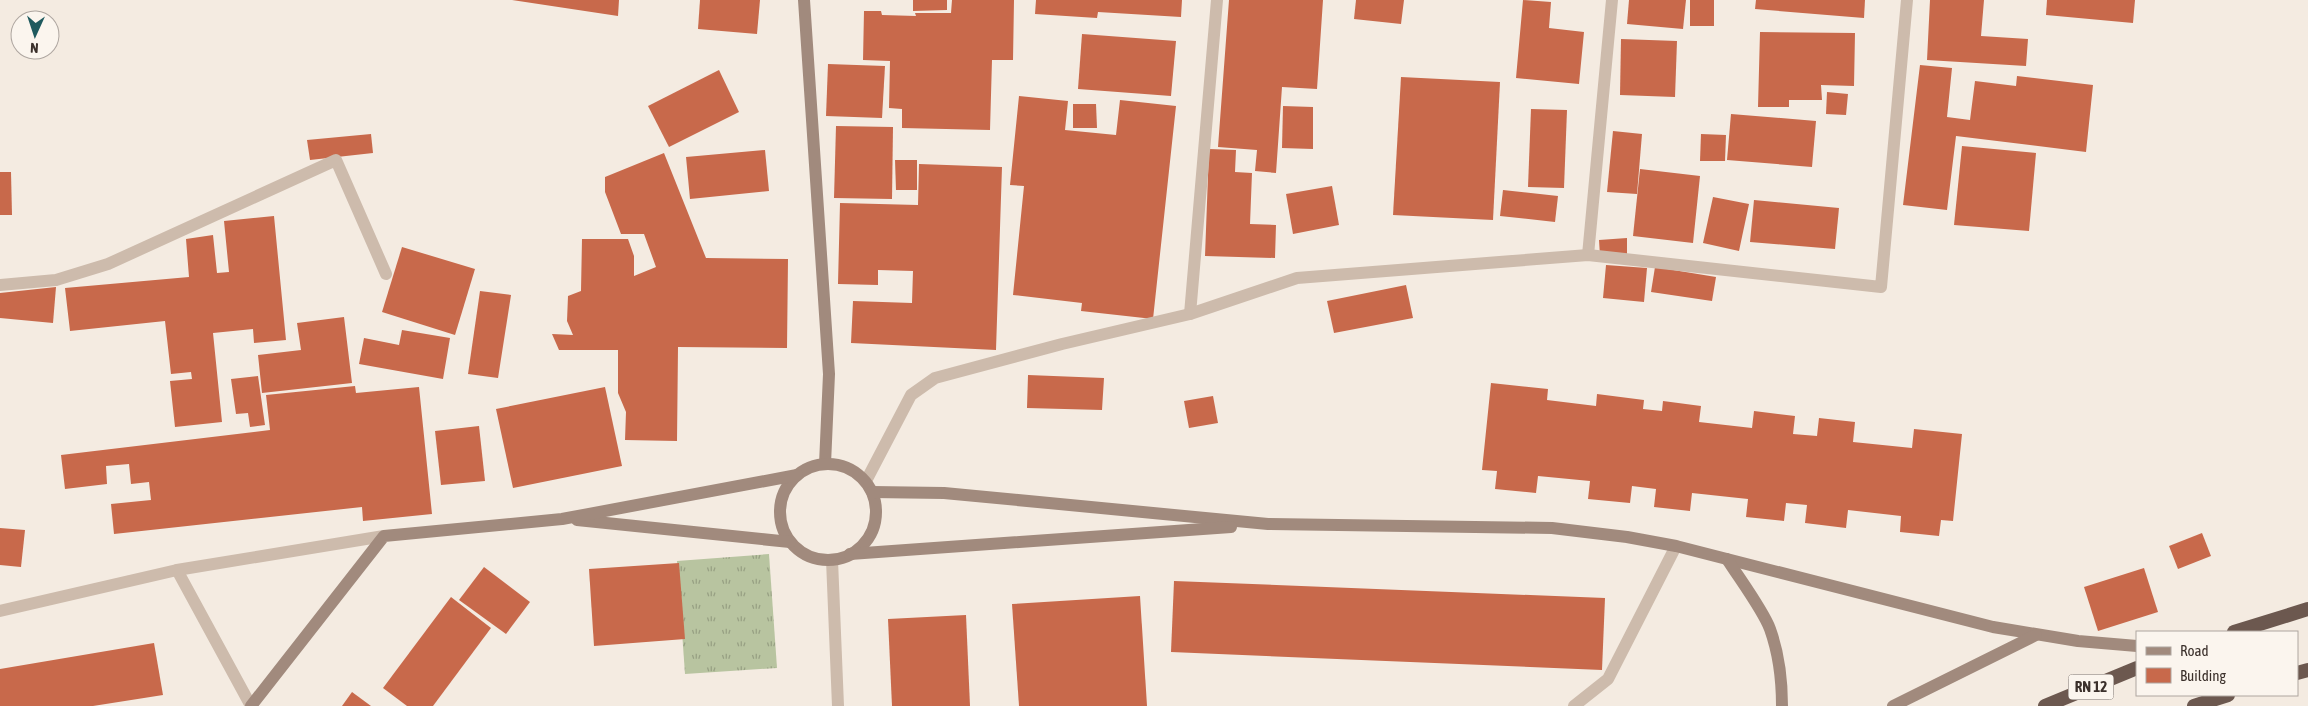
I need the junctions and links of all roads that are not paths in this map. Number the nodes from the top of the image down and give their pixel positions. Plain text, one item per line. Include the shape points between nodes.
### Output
1 (804, 0) edge
2 (1217, 0) edge
3 (1612, 0) edge
4 (1907, 0) edge
5 (1588, 255) junction
6 (386, 274) dead end
7 (0, 285) edge
8 (1190, 314) junction
9 (825, 464) junction
10 (797, 475) junction
11 (869, 487) junction
12 (562, 519) junction
13 (1268, 524) junction
14 (384, 536) junction
15 (790, 542) junction
16 (1676, 546) junction
17 (850, 554) junction
18 (1727, 559) junction
19 (832, 560) junction
20 (177, 570) junction
21 (2308, 609) edge
22 (0, 611) edge
23 (2237, 631) edge
24 (2036, 635) junction
25 (2136, 646) edge
26 (2136, 668) edge
27 (2225, 696) edge
28 (251, 706) edge
29 (838, 706) edge
30 (1574, 706) edge
31 (1782, 706) edge
32 (1893, 706) edge
33 (2045, 706) edge
34 (2194, 706) edge

1 - 9 main road via 829,374
2 - 8 street
3 - 5 street
4 - 5 street via 1881,287
5 - 8 street via 1297,278
6 - 7 street via 336,160 108,264 56,280
8 - 11 street via 935,378 911,395
9 - 10 main road
9 - 11 main road via 840,465 854,471
10 - 12 main road
10 - 15 main road via 785,489 780,507 781,526
11 - 13 main road
11 - 17 main road via 877,515 868,538
12 - 14 main road
12 - 15 main road
13 - 16 main road via 1552,528
13 - 17 main road
14 - 20 street
14 - 28 main road
15 - 19 main road via 801,553 816,559
16 - 18 main road
16 - 30 street via 1608,679
17 - 19 main road
18 - 24 main road via 1993,627
18 - 31 main road via 1770,627 1778,659
19 - 29 street
20 - 22 street
20 - 28 street
21 - 23 highway
24 - 25 main road
24 - 32 main road
26 - 33 highway, RN 12
27 - 34 highway

